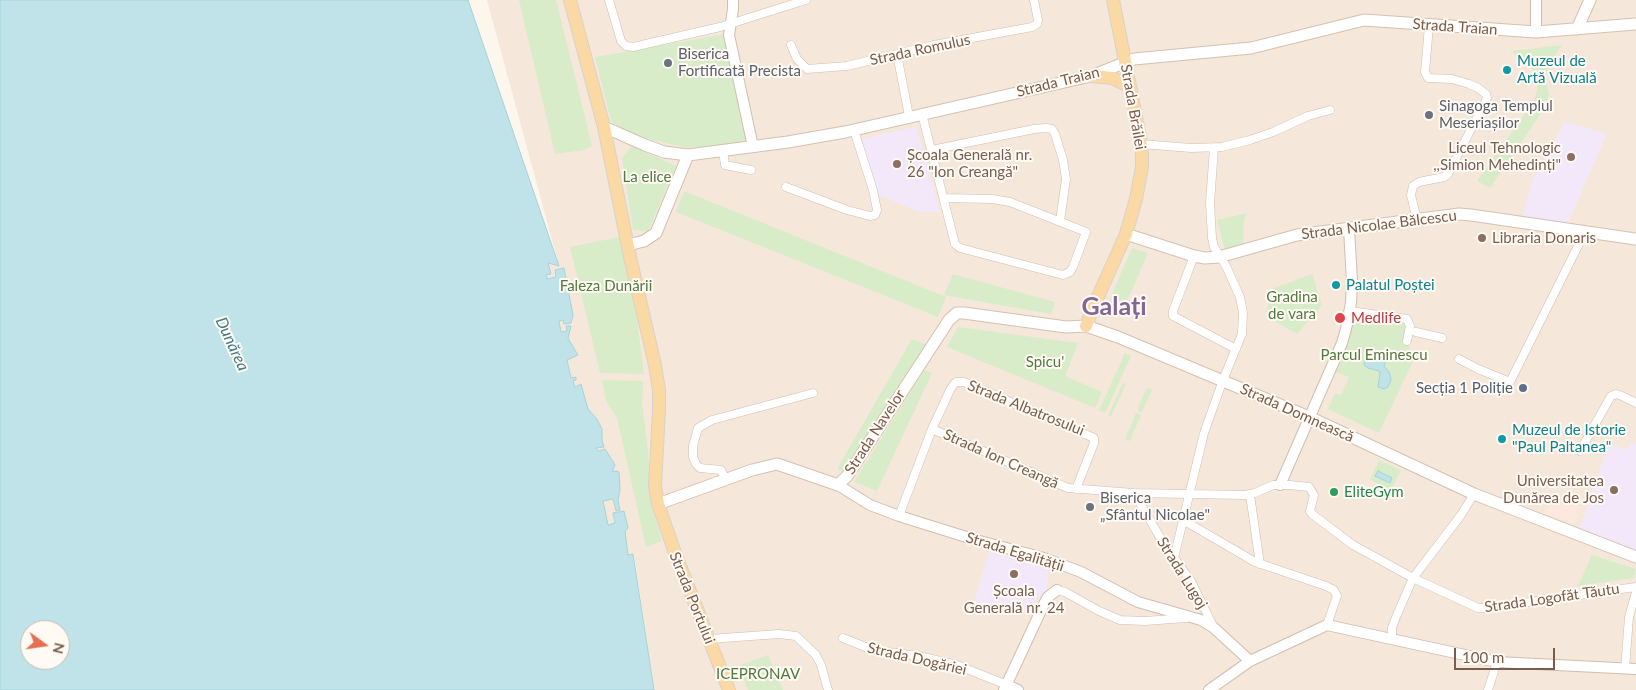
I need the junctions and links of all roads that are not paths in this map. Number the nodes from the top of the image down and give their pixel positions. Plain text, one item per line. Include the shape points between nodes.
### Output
1 (570, 0) edge
2 (609, 0) edge
3 (733, 0) edge
4 (806, 0) edge
5 (1034, 0) edge
6 (1113, 0) edge
7 (1536, 0) edge
8 (1590, 0) edge
9 (731, 24) junction
10 (1636, 24) edge
11 (1429, 26) junction
12 (1577, 29) junction
13 (1536, 32) junction
14 (791, 46) dead end
15 (897, 54) junction
16 (1125, 62) junction
17 (1091, 76) junction
18 (1130, 88) junction
19 (1330, 110) dead end
20 (922, 114) junction
21 (909, 116) junction
22 (604, 127) junction
23 (854, 130) junction
24 (1141, 144) junction
25 (753, 147) junction
26 (1214, 148) junction
27 (723, 150) junction
28 (932, 150) junction
29 (688, 155) junction
30 (751, 170) dead end
31 (786, 187) dead end
32 (944, 198) junction
33 (1417, 220) junction
34 (1060, 221) junction
35 (1349, 229) junction
36 (1585, 232) junction
37 (1126, 234) junction
38 (1636, 240) edge
39 (628, 246) junction
40 (1194, 256) junction
41 (1220, 256) junction
42 (1350, 311) junction
43 (949, 320) joint
44 (1086, 326) junction
45 (1416, 332) dead end
46 (1442, 338) dead end
47 (1406, 341) dead end
48 (1236, 349) junction
49 (1459, 359) dead end
50 (1223, 380) junction
51 (813, 393) dead end
52 (1636, 403) edge
53 (1308, 417) junction
54 (932, 429) junction
55 (1580, 451) dead end
56 (726, 480) junction
57 (838, 485) junction
58 (1280, 485) junction
59 (1076, 489) junction
60 (1134, 493) junction
61 (1188, 494) junction
62 (1250, 494) junction
63 (1474, 494) junction
64 (658, 504) junction
65 (899, 516) junction
66 (1183, 520) junction
67 (1636, 557) edge
68 (1174, 558) junction
69 (1260, 564) junction
70 (1413, 578) junction
71 (1636, 587) edge
72 (1057, 590) joint
73 (1636, 592) edge
74 (1193, 618) junction
75 (1328, 625) junction
76 (1214, 628) junction
77 (843, 638) dead end
78 (1392, 638) junction
79 (709, 639) junction
80 (1250, 661) junction
81 (1497, 662) junction
82 (1625, 669) junction
83 (1636, 669) edge
84 (1005, 688) edge
85 (728, 690) edge
86 (828, 690) edge
87 (1018, 690) edge
88 (1209, 690) edge
89 (1488, 690) edge

1 - 22 main road, Strada Portului
2 - 9 street via 626,46 687,36
3 - 9 street
4 - 9 street
5 - 15 street, Strada Romulus via 1038,20 1034,26
6 - 16 main road, Strada Brăilei
7 - 13 street
8 - 12 main road
9 - 25 street via 729,35
10 - 12 main road, Strada Traian
11 - 13 main road, Strada Traian
11 - 16 main road, Strada Traian via 1364,20 1251,48
11 - 33 street via 1425,72 1428,78 1452,78 1478,88 1487,98 1448,174 1413,186 1411,195
12 - 13 main road, Strada Traian
14 - 15 street, Strada Romulus via 807,69 847,66
15 - 21 street
16 - 17 main road, Strada Traian
16 - 18 main road, Strada Brăilei
17 - 18 main road via 1113,78
17 - 20 main road, Strada Traian
18 - 24 main road, Strada Brăilei
19 - 26 street via 1250,140
20 - 21 main road, Strada Traian
20 - 28 street
21 - 23 main road, Strada Traian
22 - 29 main road, Strada Traian via 644,146
22 - 39 main road, Strada Portului
23 - 25 main road, Strada Traian
23 - 31 street via 873,190 875,214 870,216 847,210
24 - 26 street
24 - 37 main road, Strada Brăilei via 1140,180
25 - 27 main road, Strada Traian
26 - 41 street via 1210,203 1212,238
27 - 29 main road, Strada Traian
27 - 30 street via 725,165
28 - 32 street
28 - 34 street via 1049,128 1055,134 1066,180
29 - 39 main road via 656,233
32 - 34 street via 999,199
32 - 34 street via 953,238 960,248 1066,275 1073,268 1086,232
33 - 35 main road, Strada Nicolae Bălcescu
33 - 36 main road, Strada Nicolae Bălcescu via 1471,214
35 - 41 main road, Strada Nicolae Bălcescu via 1297,235
35 - 42 street
36 - 38 main road, Strada Nicolae Bălcescu
36 - 49 street via 1510,382
37 - 40 main road, Strada Nicolae Bălcescu
37 - 44 main road, Strada Brăilei
39 - 64 main road, Strada Portului via 659,390 655,472
40 - 41 main road, Strada Nicolae Bălcescu
40 - 48 street via 1172,311 1173,316
41 - 48 street via 1240,297 1242,334
42 - 47 street via 1407,319 1410,326
42 - 53 street via 1342,343
43 - 44 main road, Strada Domnească via 957,313 964,313 1066,327
43 - 57 main road, Strada Navelor via 848,475
44 - 50 main road, Strada Domnească
45 - 46 street
48 - 50 street
50 - 53 main road, Strada Domnească
50 - 61 street via 1204,433
51 - 56 street via 712,420 698,428 693,446 696,464 700,468 721,470
52 - 55 street via 1616,394 1611,396
53 - 58 street
53 - 63 main road, Strada Domnească
54 - 59 street, Strada Ion Creangă via 1062,486
54 - 59 street, Strada Albatrosului via 953,385 964,382 1094,438
54 - 65 street, Strada Ion Creangă
56 - 57 main road, Strada Navelor via 777,464
56 - 64 main road, Strada Navelor
57 - 65 street, Strada Egalității via 870,505
58 - 62 street, Strada Ion Creangă
58 - 70 street, Strada Logofăt Tăutu via 1311,489 1314,494 1312,514 1362,550
59 - 60 street, Strada Ion Creangă
60 - 61 street, Strada Ion Creangă
60 - 68 street, Strada Lugoj
61 - 62 street, Strada Ion Creangă
61 - 66 street
62 - 69 street
63 - 67 main road, Strada Domnească
63 - 70 street
64 - 79 main road, Strada Portului
65 - 74 street, Strada Egalității via 1044,558 1081,572 1138,602
66 - 68 street
66 - 69 street
68 - 76 street, Strada Lugoj via 1191,582
69 - 75 street via 1334,590 1337,596
70 - 71 street, Strada Logofăt Tăutu via 1478,608
70 - 78 street via 1392,628
72 - 74 street via 1120,620
72 - 84 street via 1044,604
73 - 82 street via 1629,617
74 - 76 street, Strada Egalității
75 - 78 street
75 - 80 street
76 - 80 street, Strada Egalității
77 - 84 street, Strada Dogăriei via 873,650 956,665
78 - 81 street
79 - 85 main road, Strada Portului
79 - 86 street via 779,634 796,636 816,655
80 - 88 street
81 - 82 street
81 - 89 street
82 - 83 street
84 - 87 street, Strada Dogăriei

